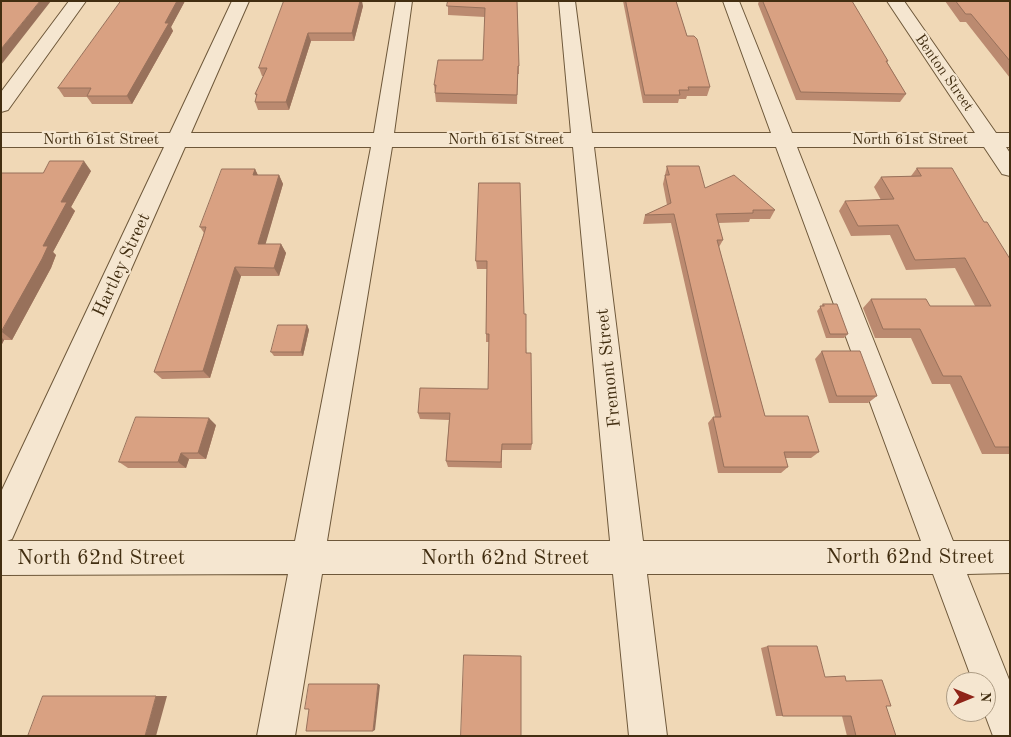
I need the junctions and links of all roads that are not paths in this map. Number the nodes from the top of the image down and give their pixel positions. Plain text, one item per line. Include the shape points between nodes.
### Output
1 (78, 1) edge
2 (241, 1) edge
3 (404, 1) edge
4 (567, 1) edge
5 (731, 1) edge
6 (894, 1) edge
7 (1, 106) edge
8 (1, 140) edge
9 (179, 140) junction
10 (584, 140) junction
11 (784, 140) junction
12 (1000, 140) edge
13 (383, 141) junction
14 (1010, 169) edge
15 (1, 528) edge
16 (942, 557) junction
17 (1010, 557) edge
18 (1, 558) edge
19 (308, 558) junction
20 (630, 558) junction
21 (1010, 731) edge
22 (276, 736) edge
23 (648, 736) edge

1 - 7 street
2 - 9 street, Hartley Street
3 - 13 street
4 - 10 street, Fremont Street
5 - 11 street
6 - 12 street, Benton Street
8 - 9 street, North 61st Street
9 - 13 street, North 61st Street
9 - 15 street, Hartley Street
10 - 11 street, North 61st Street
10 - 13 street, North 61st Street
10 - 20 street, Fremont Street
11 - 12 street, North 61st Street
11 - 16 street
12 - 14 street, Benton Street
13 - 19 street
16 - 17 street, North 62nd Street
16 - 20 street, North 62nd Street
16 - 21 street
18 - 19 street, North 62nd Street
19 - 20 street, North 62nd Street
19 - 22 street
20 - 23 street, Fremont Street

